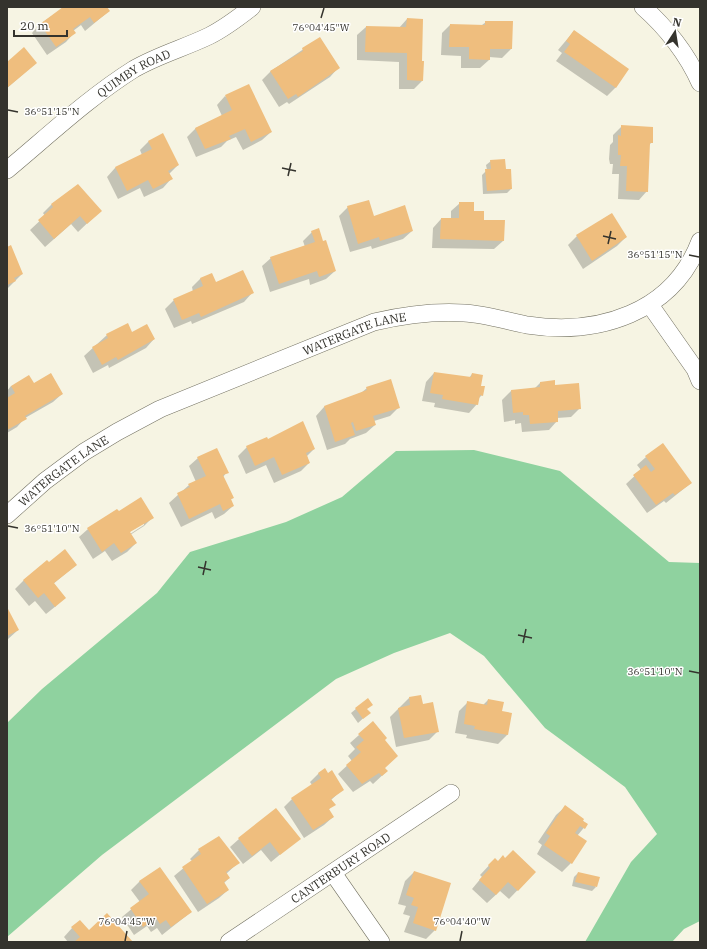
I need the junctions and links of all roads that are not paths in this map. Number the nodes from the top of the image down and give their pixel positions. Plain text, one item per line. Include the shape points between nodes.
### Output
1 (252, 7) edge
2 (646, 8) edge
3 (700, 83) edge
4 (7, 170) edge
5 (700, 241) edge
6 (650, 305) junction
7 (700, 381) edge
8 (7, 515) edge
9 (451, 794) dead end
10 (333, 873) junction
11 (229, 942) edge
12 (381, 942) edge

1 - 4 street, QUIMBY ROAD via 228,26 169,51 135,69 103,91
2 - 3 street via 681,51
5 - 6 street via 684,274
6 - 7 street via 695,369
6 - 8 street, WATERGATE LANE via 617,319 589,325 559,327 528,325 466,313 435,312 404,315 374,322 160,409 84,452 45,481
9 - 10 street, CANTERBURY ROAD
10 - 11 street, CANTERBURY ROAD
10 - 12 street

